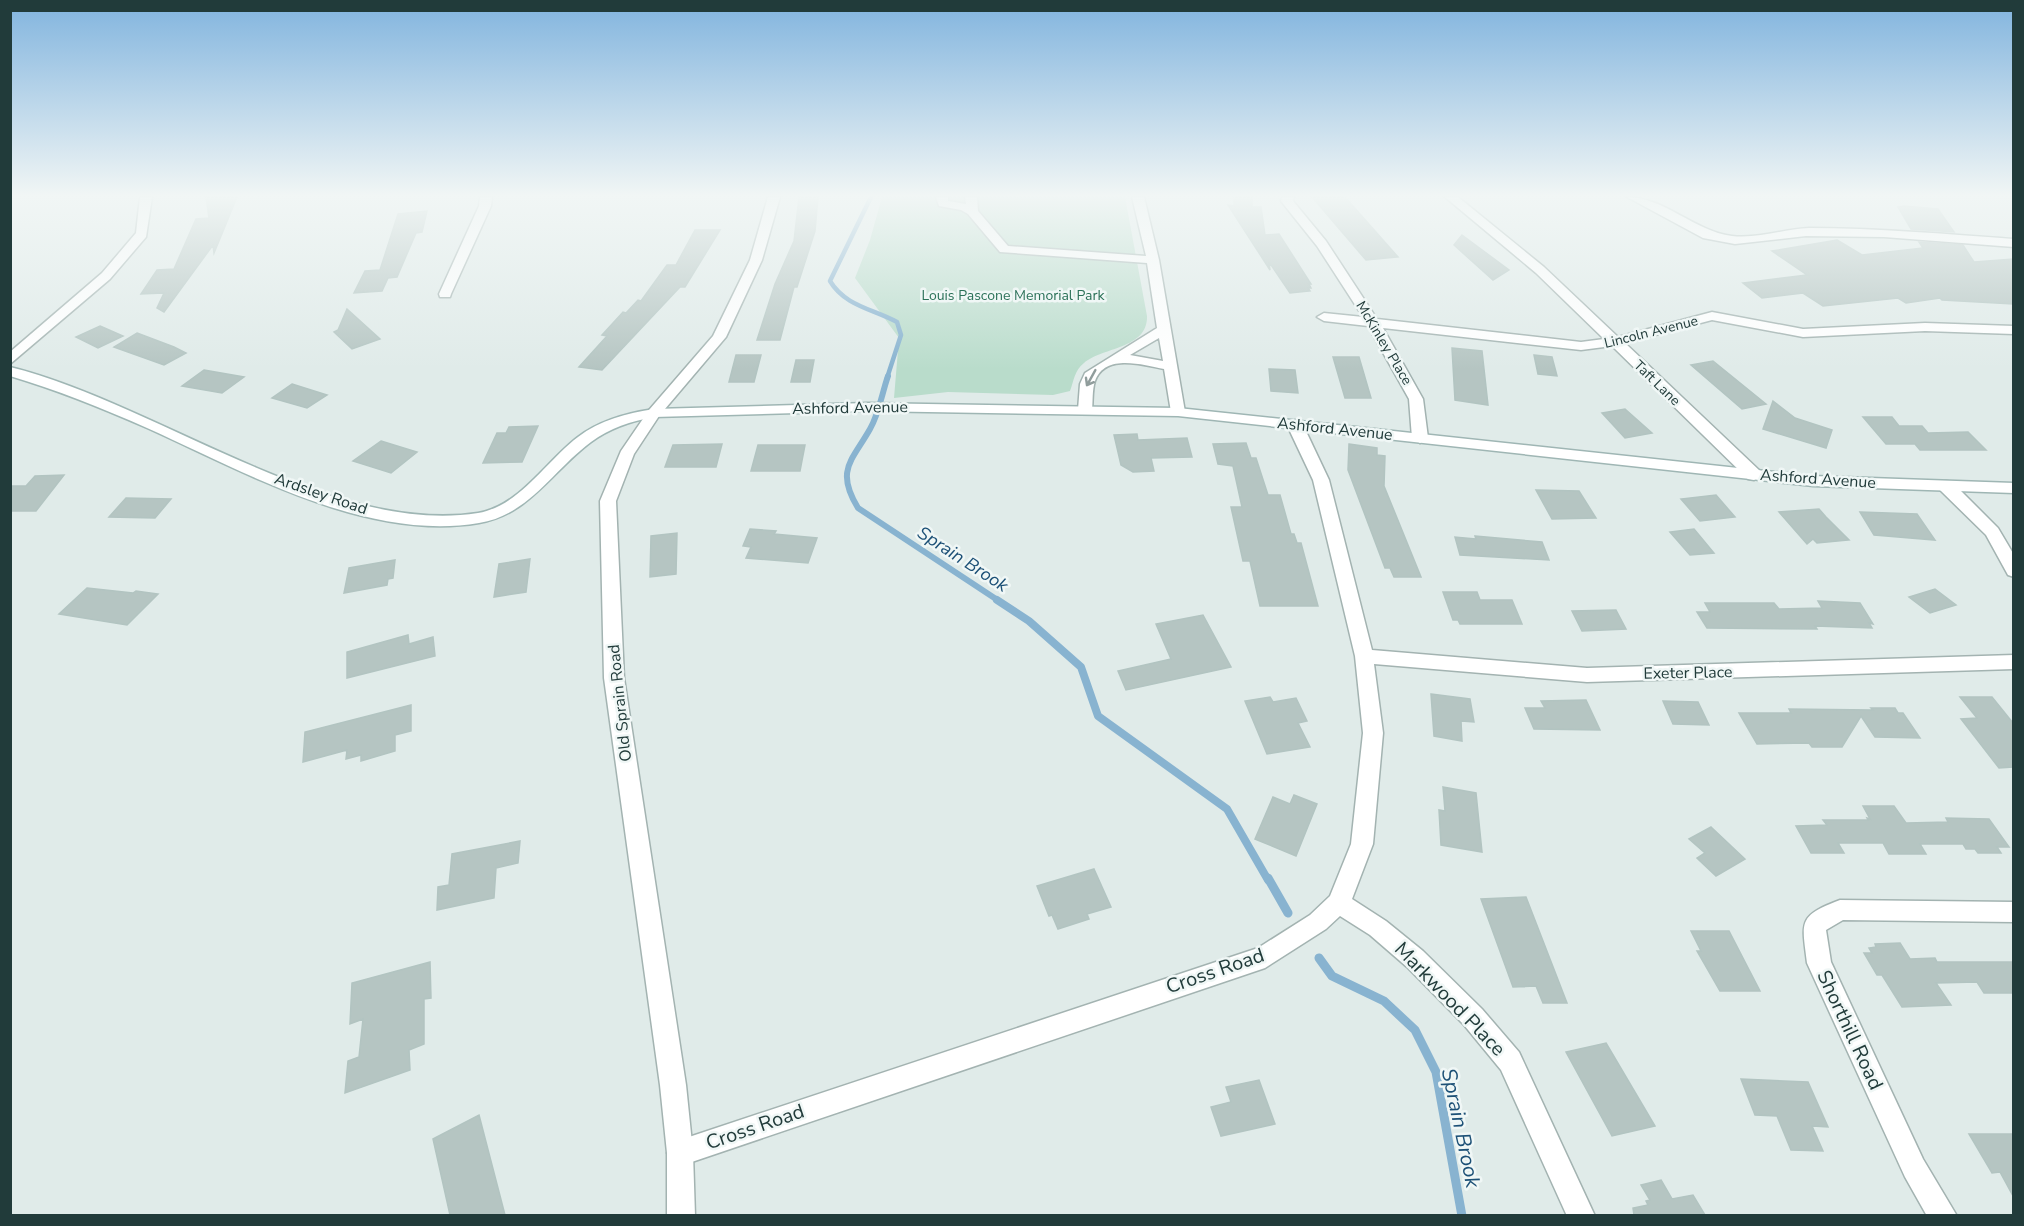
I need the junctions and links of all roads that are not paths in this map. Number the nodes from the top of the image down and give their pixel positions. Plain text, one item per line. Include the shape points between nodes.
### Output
1 (125, 254) edge
2 (463, 254) edge
3 (758, 254) edge
4 (1075, 254) edge
5 (1152, 254) edge
6 (1329, 254) edge
7 (1521, 254) edge
8 (1153, 260) junction
9 (445, 294) dead end
10 (1324, 317) dead end
11 (1372, 322) junction
12 (1163, 330) junction
13 (2013, 330) edge
14 (1614, 342) junction
15 (1117, 359) junction
16 (10, 360) edge
17 (1168, 366) junction
18 (10, 371) edge
19 (1085, 410) junction
20 (1178, 412) junction
21 (654, 413) junction
22 (1295, 425) junction
23 (1420, 438) junction
24 (1754, 475) junction
25 (1946, 486) junction
26 (2013, 488) edge
27 (2013, 571) edge
28 (1364, 656) junction
29 (2013, 662) edge
30 (1339, 903) junction
31 (2013, 912) edge
32 (680, 1153) junction
33 (681, 1215) edge
34 (1581, 1215) edge
35 (1943, 1215) edge

1 - 16 street via 106,276
2 - 9 street
3 - 21 street, Old Sprain Road via 719,337
4 - 8 street
5 - 8 street
6 - 11 street, McKinley Place
7 - 14 street, Taft Lane
8 - 12 street
10 - 11 street, Lincoln Avenue
11 - 14 street, Lincoln Avenue via 1581,346
11 - 23 street, McKinley Place via 1416,399
12 - 15 street
12 - 17 street
13 - 14 street, Lincoln Avenue via 1925,327 1803,333 1712,316
14 - 24 street, Taft Lane
15 - 17 street
15 -> 19 street via 1097,368 1090,377
17 - 20 street
18 - 21 street, Ardsley Road via 149,423 323,497 382,514 429,520 480,518 504,509 528,493 604,426 630,416
19 - 20 street, Ashford Avenue
19 - 21 street, Ashford Avenue via 867,407
20 - 22 street, Ashford Avenue
21 - 32 street, Old Sprain Road via 626,454 608,501 614,667
22 - 23 street, Ashford Avenue
22 - 28 street, Cross Road via 1321,480
23 - 24 street, Ashford Avenue
24 - 25 street, Ashford Avenue
25 - 26 street, Ashford Avenue
25 - 27 street via 1992,532
28 - 29 street, Exeter Place via 1587,675
28 - 30 street, Cross Road via 1372,733 1362,844
30 - 32 street, Cross Road via 1318,922 1264,957
30 - 34 street, Markwood Place via 1416,959 1510,1061
31 - 35 street, Shorthill Road via 1840,910 1814,926 1819,963 1914,1168
32 - 33 street, Old Sprain Road

